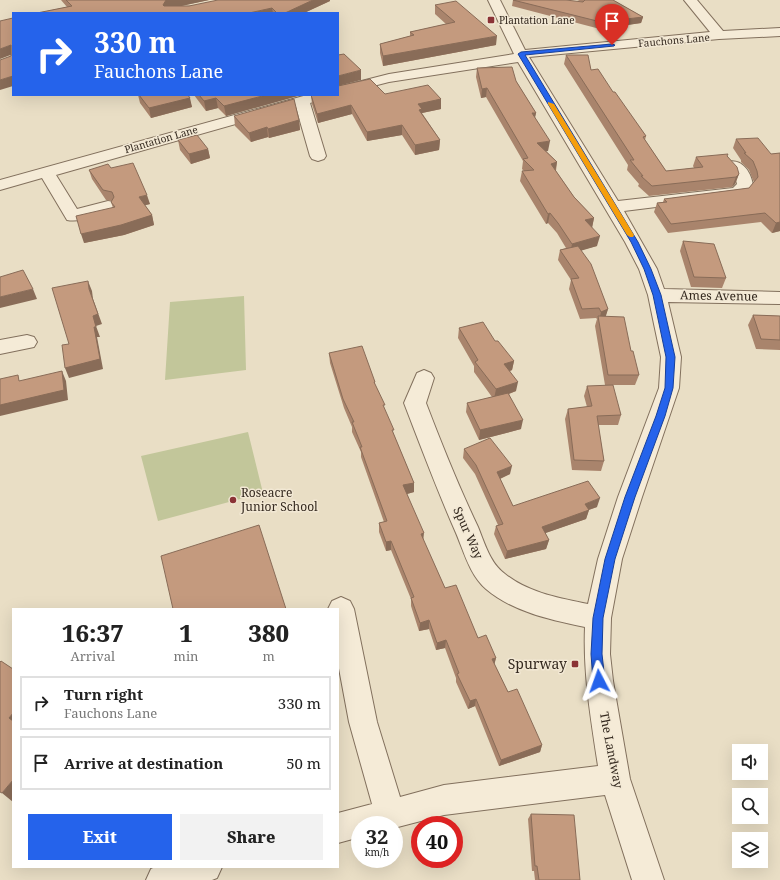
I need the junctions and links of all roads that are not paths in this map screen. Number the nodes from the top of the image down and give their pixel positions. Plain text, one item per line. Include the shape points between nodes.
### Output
1 (494, 0) edge
2 (690, 0) edge
3 (780, 32) edge
4 (719, 35) junction
5 (521, 55) junction
6 (339, 91) edge
7 (320, 96) edge
8 (302, 101) junction
9 (318, 156) dead end
10 (733, 165) edge
11 (46, 172) junction
12 (0, 185) edge
13 (108, 206) dead end
14 (614, 207) junction
15 (657, 295) junction
16 (780, 298) edge
17 (27, 342) dead end
18 (0, 347) edge
19 (424, 378) dead end
20 (341, 609) dead end
21 (598, 618) junction
22 (615, 779) junction
23 (390, 814) junction
24 (339, 828) edge
25 (203, 868) edge
26 (162, 880) edge
27 (648, 880) edge

1 - 5 street, The Landway
2 - 4 street
3 - 4 street, Fauchons Lane
4 - 5 street, Fauchons Lane
5 - 6 street via 389,78
5 - 14 street, The Landway
7 - 8 street, Plantation Lane
8 - 9 street
8 - 11 street, Plantation Lane
10 - 14 street via 744,175 745,185 730,195
11 - 12 street, Plantation Lane
11 - 13 street via 73,216
14 - 15 street, The Landway via 648,269
15 - 16 street, Ames Avenue
15 - 21 street, The Landway via 670,357 669,388 610,559
17 - 18 street
19 - 21 street, Spur Way via 415,402 454,504 482,564 495,581 513,593 536,602
20 - 23 street via 363,722
21 - 22 street, The Landway via 599,681
22 - 23 street via 444,800
22 - 27 street, The Landway
23 - 24 street
25 - 26 street

